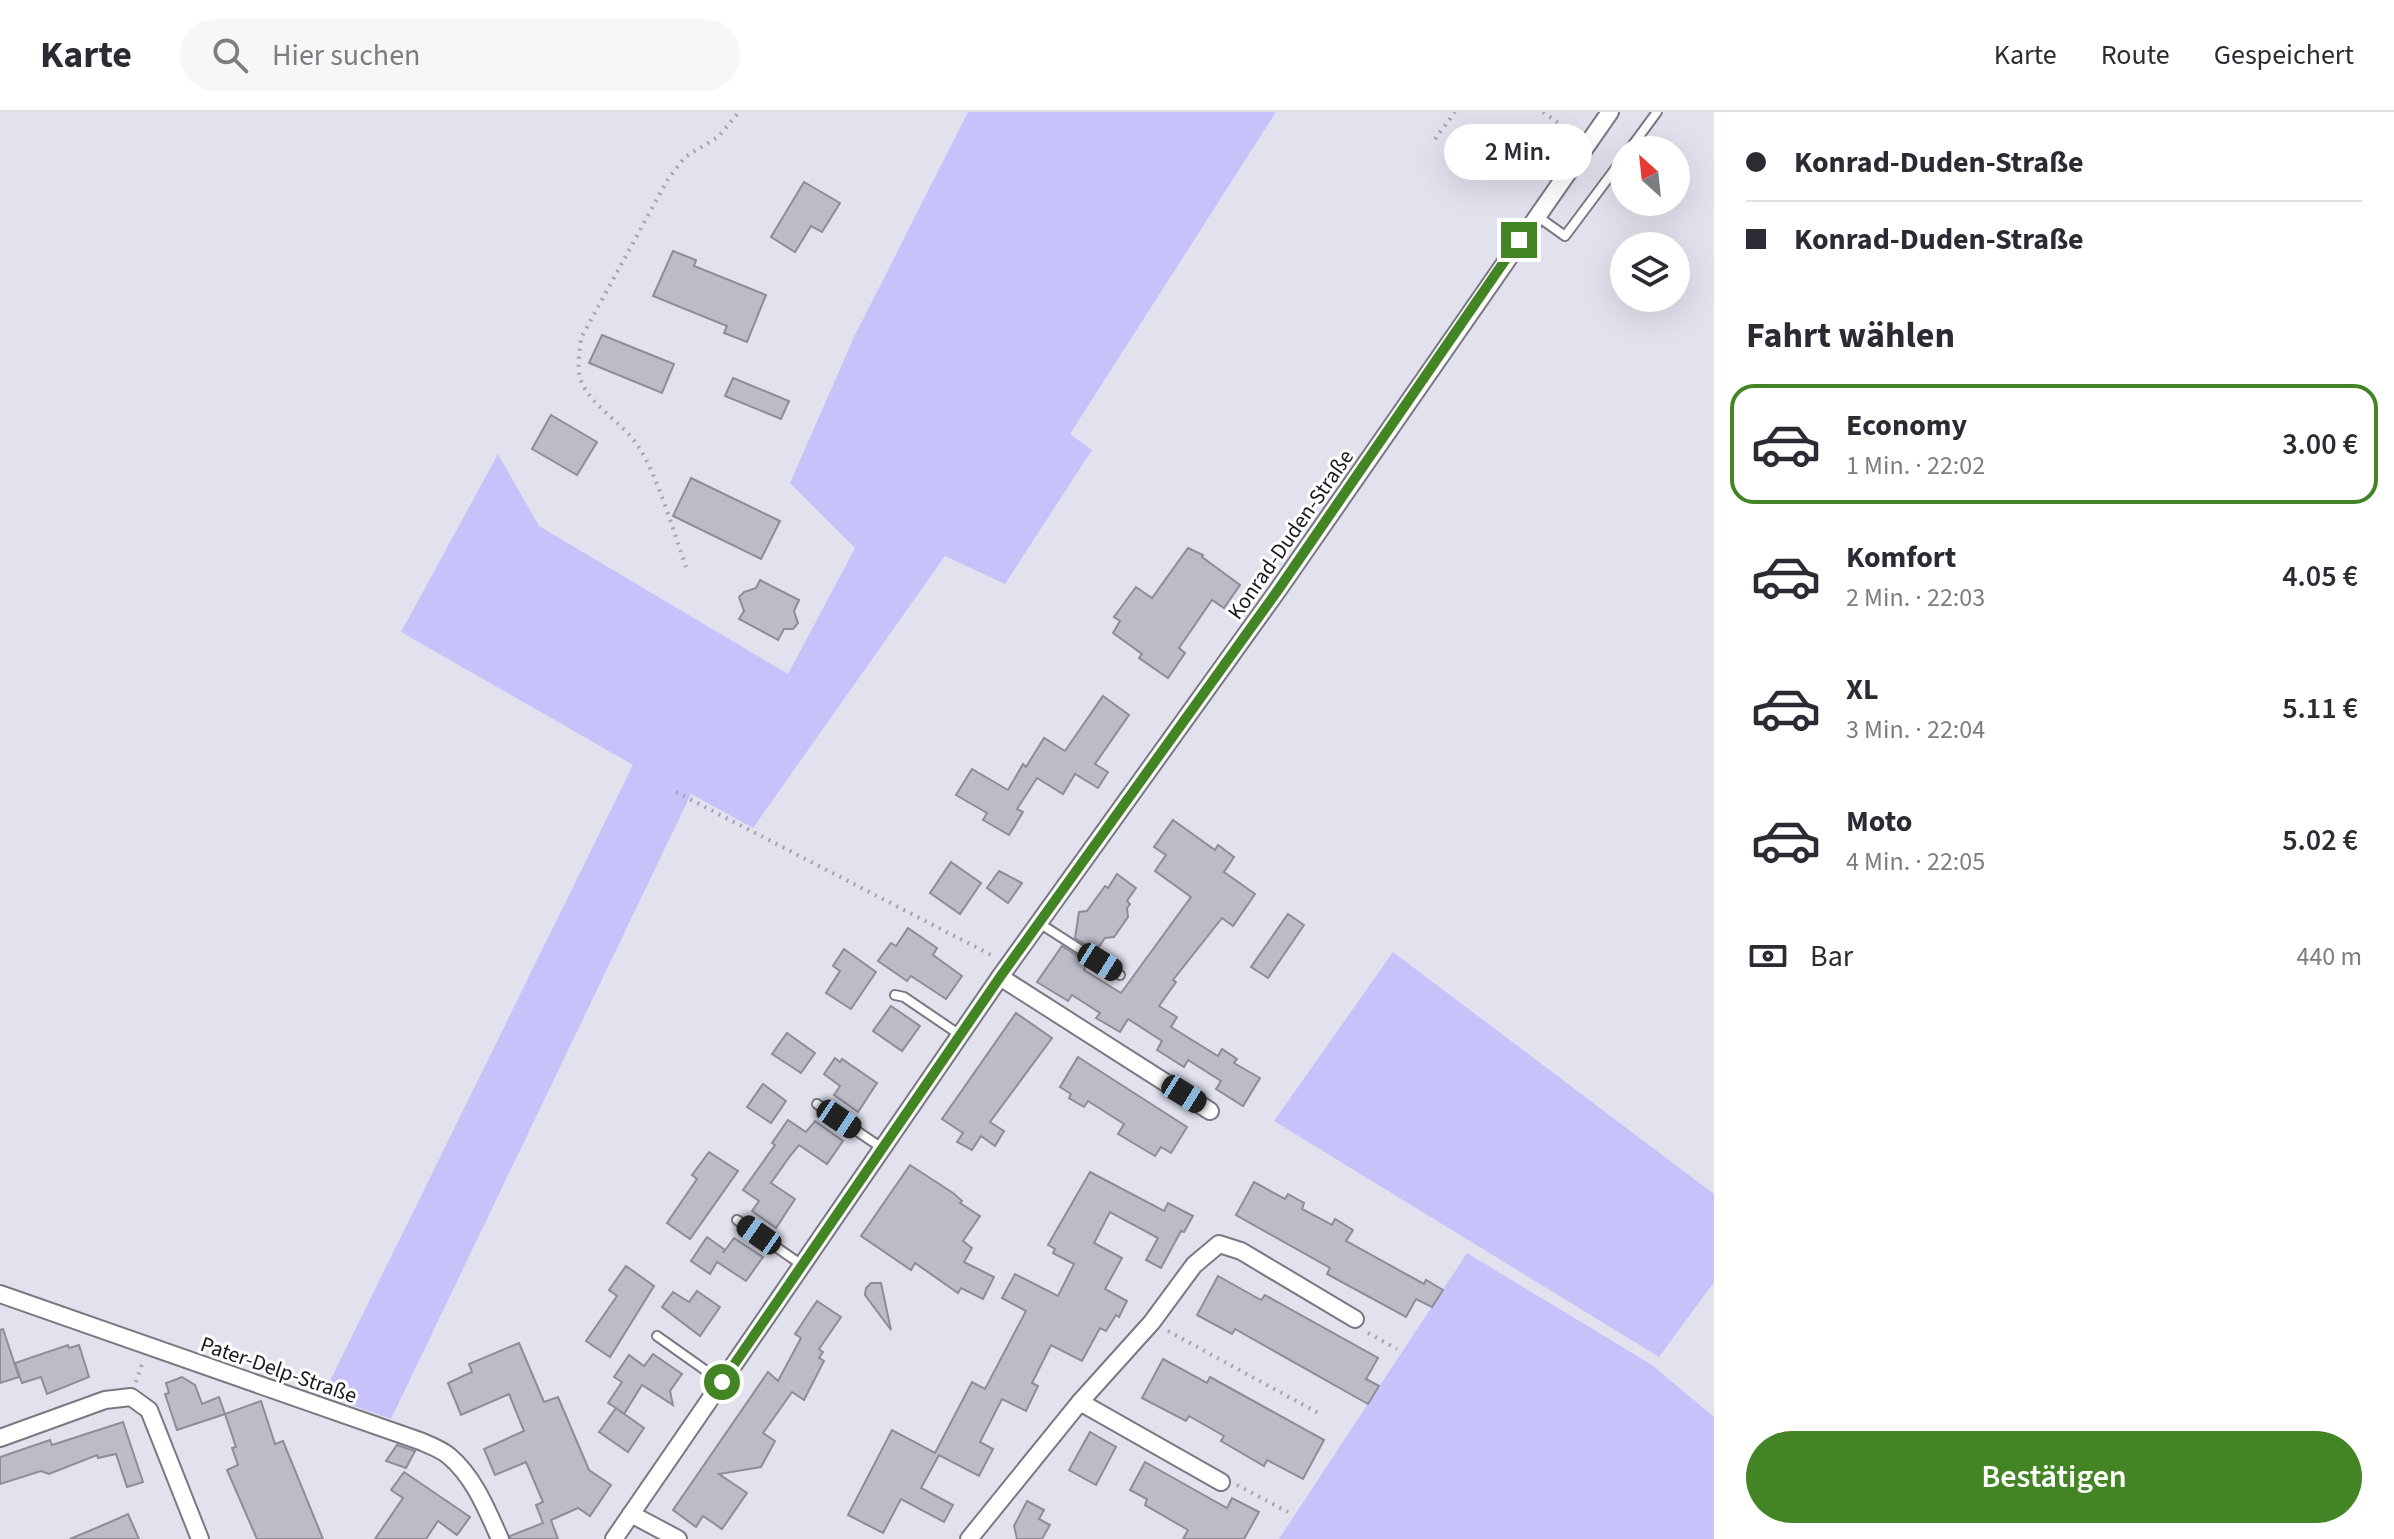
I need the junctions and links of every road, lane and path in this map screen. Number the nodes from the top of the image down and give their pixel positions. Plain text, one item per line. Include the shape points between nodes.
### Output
1 (739, 112) edge
2 (1455, 112) edge
3 (1543, 112) edge
4 (1610, 112) edge
5 (1657, 112) edge
6 (1639, 136) edge
7 (1435, 139) dead end
8 (1588, 143) junction
9 (1610, 176) edge
10 (1537, 215) junction
11 (686, 567) dead end
12 (676, 792) dead end
13 (1038, 923) junction
14 (1005, 971) junction
15 (1120, 975) dead end
16 (895, 995) dead end
17 (960, 1035) junction
18 (817, 1104) dead end
19 (1210, 1111) dead end
20 (882, 1148) junction
21 (737, 1220) dead end
22 (802, 1265) junction
23 (0, 1294) edge
24 (1355, 1319) joint
25 (1152, 1322) junction
26 (657, 1336) dead end
27 (150, 1347) junction
28 (1397, 1349) dead end
29 (722, 1382) junction
30 (131, 1397) junction
31 (1080, 1402) junction
32 (1320, 1414) dead end
33 (0, 1438) edge
34 (1221, 1482) joint
35 (1288, 1512) dead end
36 (631, 1514) junction
37 (200, 1539) edge
38 (500, 1539) edge
39 (614, 1539) edge
40 (678, 1539) edge
41 (969, 1539) edge

1 - 11 path via 718,137 685,157 668,179 581,338 578,361 581,381 641,450
2 - 7 path
3 - 8 path
4 - 8 street, Konrad-Duden-Straße
5 - 6 lane
8 - 10 street, Konrad-Duden-Straße
9 - 10 lane via 1565,236
10 - 13 street, Konrad-Duden-Straße via 1278,590
12 - 14 path
13 - 14 street, Konrad-Duden-Straße
13 - 15 lane
14 - 17 street, Konrad-Duden-Straße
14 - 19 street
16 - 17 lane
17 - 20 street, Konrad-Duden-Straße
18 - 20 lane
20 - 22 street, Konrad-Duden-Straße
21 - 22 lane
22 - 29 street, Konrad-Duden-Straße
23 - 27 street, Pater-Delp-Straße
24 - 25 street via 1241,1251 1219,1244 1194,1265
24 - 28 path via 1362,1329
25 - 31 street
25 - 32 path
26 - 29 lane
27 - 30 path
27 - 38 street, Pater-Delp-Straße via 336,1410 448,1455 484,1503
29 - 36 street, Konrad-Duden-Straße
30 - 33 street via 105,1400
30 - 37 street via 149,1410
31 - 34 street
31 - 41 street
34 - 35 path via 1230,1481
36 - 39 street, Konrad-Duden-Straße
36 - 40 street

